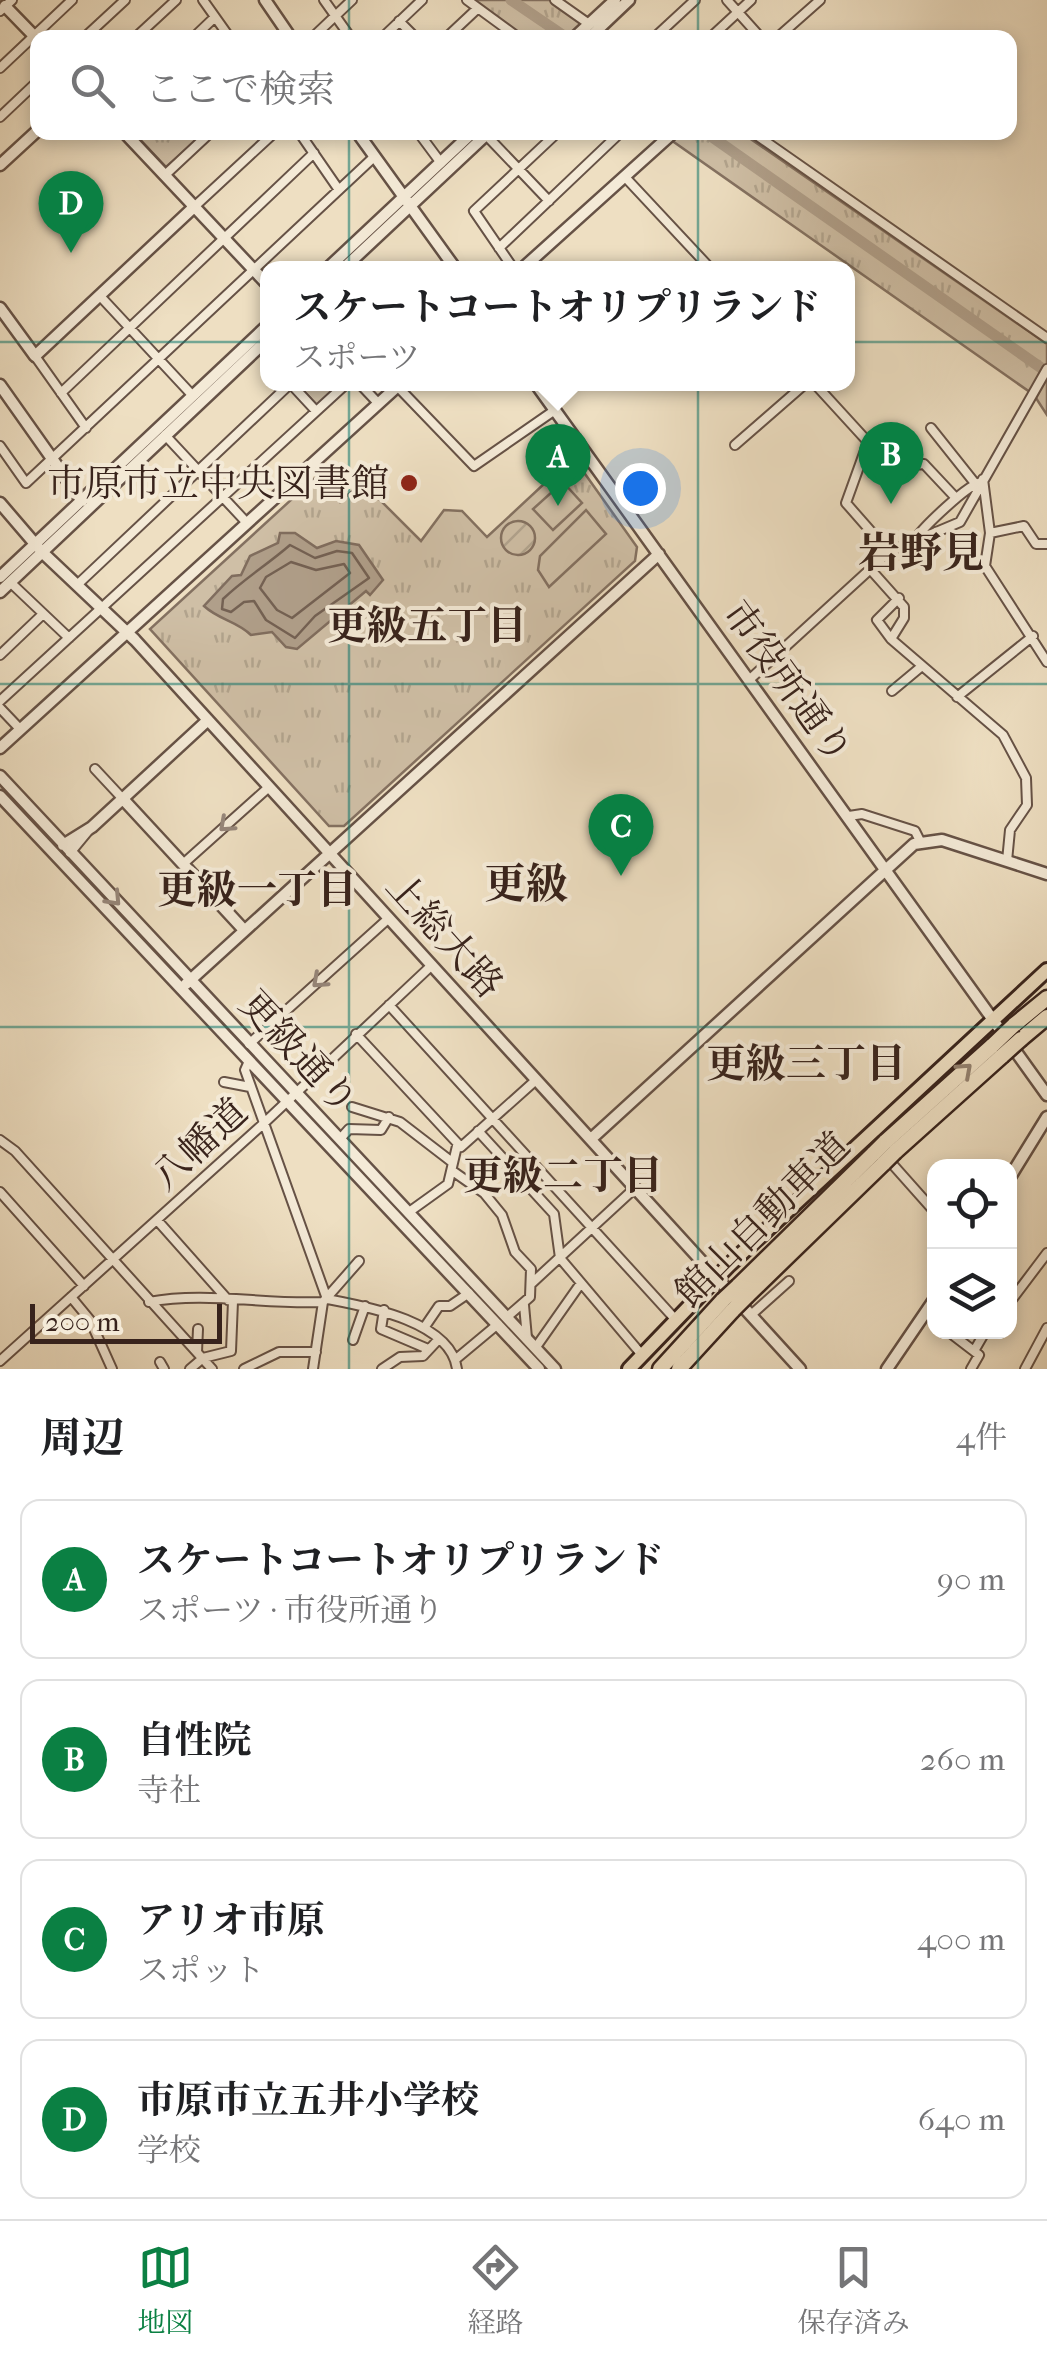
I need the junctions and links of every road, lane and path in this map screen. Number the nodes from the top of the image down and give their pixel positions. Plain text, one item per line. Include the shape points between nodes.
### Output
1 (72, 0) edge
2 (125, 0) edge
3 (176, 0) edge
4 (203, 0) edge
5 (265, 0) edge
6 (324, 0) edge
7 (352, 0) edge
8 (422, 0) edge
9 (467, 0) edge
10 (555, 0) edge
11 (615, 0) edge
12 (630, 0) edge
13 (695, 0) edge
14 (727, 0) edge
15 (751, 0) edge
16 (820, 0) edge
17 (6, 5) edge
18 (478, 8) junction
19 (738, 12) junction
20 (336, 16) junction
21 (215, 17) junction
22 (400, 21) junction
23 (44, 30) edge
24 (93, 30) edge
25 (144, 30) edge
26 (202, 30) edge
27 (224, 30) edge
28 (286, 30) edge
29 (321, 30) edge
30 (346, 30) edge
31 (390, 30) edge
32 (408, 30) edge
33 (455, 30) edge
34 (505, 30) edge
35 (586, 30) edge
36 (590, 30) edge
37 (591, 30) edge
38 (663, 30) edge
39 (719, 30) edge
40 (754, 30) edge
41 (786, 30) edge
42 (30, 31) edge
43 (30, 43) edge
44 (0, 68) edge
45 (30, 89) edge
46 (0, 117) edge
47 (30, 137) edge
48 (131, 140) edge
49 (201, 140) edge
50 (266, 140) edge
51 (304, 140) edge
52 (362, 140) edge
53 (424, 140) edge
54 (464, 140) edge
55 (481, 140) edge
56 (493, 140) edge
57 (549, 140) edge
58 (613, 140) edge
59 (661, 140) edge
60 (763, 140) edge
61 (314, 154) junction
62 (374, 157) junction
63 (1, 162) edge
64 (440, 163) junction
65 (518, 169) junction
66 (164, 175) junction
67 (625, 177) junction
68 (339, 190) junction
69 (408, 201) junction
70 (549, 201) junction
71 (194, 207) junction
72 (224, 239) junction
73 (500, 248) junction
74 (264, 261) edge
75 (336, 261) edge
76 (351, 261) edge
77 (451, 261) edge
78 (508, 261) edge
79 (531, 261) edge
80 (703, 261) edge
81 (260, 264) edge
82 (254, 270) junction
83 (260, 276) edge
84 (100, 296) junction
85 (0, 308) edge
86 (129, 327) junction
87 (260, 333) edge
88 (1047, 338) edge
89 (260, 346) edge
90 (35, 356) junction
91 (159, 359) junction
92 (1047, 369) edge
93 (0, 385) edge
94 (283, 391) edge
95 (297, 391) edge
96 (338, 391) edge
97 (367, 391) edge
98 (391, 391) edge
99 (404, 391) edge
100 (541, 391) edge
101 (797, 391) edge
102 (821, 391) edge
103 (61, 392) junction
104 (193, 396) junction
105 (378, 403) junction
106 (555, 410) junction
107 (316, 411) junction
108 (86, 428) junction
109 (931, 428) dead end
110 (162, 432) junction
111 (0, 446) edge
112 (735, 446) dead end
113 (903, 454) dead end
114 (53, 459) junction
115 (198, 470) junction
116 (980, 481) junction
117 (955, 496) junction
118 (223, 498) junction
119 (82, 501) junction
120 (1, 507) edge
121 (247, 522) junction
122 (990, 533) junction
123 (914, 541) junction
124 (35, 544) junction
125 (1047, 544) edge
126 (889, 552) junction
127 (659, 554) junction
128 (871, 570) junction
129 (5, 579) edge
130 (77, 584) junction
131 (0, 592) edge
132 (899, 598) junction
133 (102, 609) junction
134 (43, 614) junction
135 (128, 634) junction
136 (1033, 636) junction
137 (68, 638) junction
138 (892, 639) junction
139 (0, 655) edge
140 (1047, 662) edge
141 (922, 666) junction
142 (749, 680) junction
143 (892, 692) dead end
144 (957, 697) junction
145 (0, 705) edge
146 (208, 720) junction
147 (20, 729) junction
148 (0, 748) edge
149 (95, 769) dead end
150 (0, 776) edge
151 (269, 787) junction
152 (0, 796) edge
153 (122, 798) junction
154 (849, 816) junction
155 (920, 841) junction
156 (67, 849) junction
157 (330, 854) junction
158 (1007, 861) junction
159 (183, 864) junction
160 (886, 869) junction
161 (1047, 874) edge
162 (389, 918) junction
163 (244, 930) junction
164 (432, 965) junction
165 (1047, 970) edge
166 (186, 985) junction
167 (1047, 998) edge
168 (388, 1004) junction
169 (994, 1015) junction
170 (1047, 1018) edge
171 (356, 1034) junction
172 (1018, 1038) junction
173 (249, 1044) junction
174 (249, 1061) junction
175 (536, 1080) junction
176 (224, 1082) dead end
177 (250, 1087) junction
178 (290, 1095) junction
179 (1047, 1095) edge
180 (352, 1107) dead end
181 (389, 1117) junction
182 (1047, 1117) edge
183 (492, 1118) junction
184 (262, 1125) junction
185 (478, 1131) junction
186 (340, 1139) junction
187 (590, 1139) junction
188 (1, 1142) edge
189 (458, 1146) junction
190 (882, 1151) junction
191 (1017, 1166) edge
192 (453, 1167) junction
193 (635, 1188) junction
194 (0, 1192) edge
195 (927, 1204) edge
196 (409, 1212) junction
197 (157, 1220) junction
198 (594, 1228) junction
199 (1047, 1253) edge
200 (560, 1258) junction
201 (114, 1260) junction
202 (359, 1262) dead end
203 (716, 1277) junction
204 (788, 1281) dead end
205 (531, 1283) junction
206 (581, 1283) junction
207 (84, 1286) junction
208 (1017, 1290) edge
209 (469, 1294) junction
210 (71, 1297) junction
211 (325, 1300) junction
212 (231, 1301) junction
213 (148, 1302) junction
214 (524, 1305) junction
215 (365, 1306) junction
216 (728, 1306) junction
217 (384, 1310) junction
218 (751, 1315) junction
219 (675, 1319) junction
220 (502, 1320) junction
221 (927, 1322) edge
222 (424, 1328) junction
223 (1047, 1328) edge
224 (198, 1329) dead end
225 (527, 1338) junction
226 (958, 1339) edge
227 (981, 1339) edge
228 (353, 1340) dead end
229 (437, 1341) junction
230 (536, 1347) junction
231 (428, 1350) junction
232 (974, 1351) junction
233 (316, 1352) junction
234 (200, 1355) junction
235 (642, 1355) junction
236 (1, 1359) edge
237 (456, 1364) edge
238 (112, 1369) edge
239 (190, 1369) edge
240 (212, 1369) edge
241 (244, 1369) edge
242 (313, 1369) edge
243 (382, 1369) edge
244 (539, 1369) edge
245 (555, 1369) edge
246 (629, 1369) edge
247 (660, 1369) edge
248 (679, 1369) edge
249 (800, 1369) edge
250 (888, 1369) edge
251 (970, 1369) edge
252 (1025, 1369) edge

1 - 23 street
2 - 24 street
3 - 25 street
4 - 21 street
5 - 28 street
6 - 20 street
7 - 20 street
8 - 22 street
9 - 18 street
10 - 35 street
11 - 36 street
12 - 37 street
13 - 38 street
14 - 19 street
15 - 19 street
16 - 41 street
17 - 42 street
18 - 33 street
18 - 34 street
19 - 39 street
19 - 40 street
20 - 29 street
20 - 30 street
21 - 26 street
21 - 27 street
22 - 31 street
22 - 32 street
43 - 44 street
45 - 46 street
47 - 63 street
48 - 66 street
49 - 66 street
50 - 71 street
51 - 61 street
52 - 62 street
53 - 64 street
54 - 64 street
55 - 69 street
56 - 65 street
57 - 65 street
58 - 70 street
59 - 67 street
60 - 88 street
61 - 68 street
61 - 72 street
62 - 68 street
62 - 69 street
64 - 69 street
65 - 70 street
65 - 73 street via 474,211
66 - 71 street
67 - 79 street
67 - 80 street
68 - 74 street
69 - 75 street
69 - 76 street
69 - 77 street
70 - 73 street
71 - 72 street
71 - 84 street
72 - 82 street
72 - 86 street
73 - 78 street
81 - 82 street
82 - 83 street
82 - 91 street
84 - 86 street
84 - 90 street
85 - 90 street
86 - 91 street
86 - 103 street
87 - 104 street
89 - 110 street
90 - 103 street
91 - 104 street
91 - 108 street
92 - 116 street
93 - 114 street
94 - 115 street
95 - 107 street
96 - 107 street
97 - 105 street
98 - 105 street
99 - 106 street via 474,466
100 - 106 street, 市役所通り
101 - 112 street
102 - 126 street via 868,442 846,503
103 - 108 street
104 - 110 street
105 - 121 street
106 - 127 street, 市役所通り
107 - 118 street
108 - 114 street
109 - 116 street
110 - 115 street
110 - 119 street
110 - 124 street
111 - 114 street via 26,483
113 - 117 street via 924,464
114 - 119 street
115 - 118 street
115 - 130 street
116 - 117 street
116 - 122 street
116 - 123 street via 960,522
117 - 123 street
118 - 121 street
118 - 133 street
119 - 124 street
120 - 124 street, 上総大路
121 - 135 street
122 - 125 street via 1024,526 1036,544
122 - 136 street via 985,566
123 - 126 street
124 - 129 street
124 - 130 street, 上総大路
126 - 128 street
127 - 142 street, 市役所通り
127 - 157 street
128 - 132 street
128 - 142 street
129 - 131 street
129 - 134 street
130 - 133 street, 上総大路
132 - 138 street via 906,613
132 - 138 street via 877,620
133 - 135 street, 上総大路
133 - 137 street
134 - 137 street
134 - 139 street
135 - 146 street, 上総大路
135 - 147 street
136 - 140 street
136 - 144 street
137 - 145 street
138 - 141 street
141 - 143 street
141 - 144 street
142 - 154 street, 市役所通り
144 - 158 street via 1003,736 1026,778 1028,805 1010,830
145 - 147 street
146 - 151 street, 上総大路
146 - 153 street
147 - 148 street
149 - 153 street
150 - 156 street, 更級通り
151 - 157 street, 上総大路
151 -> 159 street
152 - 166 street, 更級通り
153 - 156 street
153 - 159 street
154 - 155 street via 916,832
154 - 160 street, 市役所通り
155 - 158 street via 942,840
155 - 160 street
156 -> 166 street, 更級通り
157 - 162 street, 上総大路
157 - 163 street
158 - 161 street
159 - 163 street
160 - 169 street, 市役所通り
160 - 187 street
162 - 164 street, 上総大路
162 -> 173 street
163 - 166 street
164 - 168 street, 八幡道
164 - 175 street, 上総大路
165 - 169 main road
166 - 173 street, 更級通り
166 - 174 street, 更級通り
167 - 172 highway, 館山自動車道
168 - 171 street, 八幡道
168 - 183 street
169 - 172 street, 市役所通り
169 - 190 main road
170 - 172 highway, 館山自動車道
171 - 178 street, 八幡道
171 - 189 street
172 - 179 street
172 - 190 highway, 館山自動車道, bridge
173 - 178 street, 更級通り
174 - 177 street
174 - 178 street, 更級通り
175 - 183 street
175 - 187 street, 上総大路
176 - 177 street
177 - 184 street
178 - 184 street, 八幡道
178 - 186 street, 更級通り
178 - 209 street, 更級通り
180 - 181 street
181 - 186 street via 381,1130 349,1129
181 - 192 street via 424,1137
182 - 191 street
183 - 185 street
183 - 198 street
184 - 197 street, 八幡道
184 - 211 street
185 - 189 street
185 - 200 street via 554,1214
186 - 196 street, 更級通り
187 - 193 street, 上総大路
188 - 201 street
189 - 192 street
190 - 195 street
190 - 203 main road
190 - 216 highway, 館山自動車道, bridge
192 - 196 street via 439,1192
192 - 205 street via 502,1215 515,1252 531,1269
193 - 198 street
193 - 203 street, 上総大路
194 - 207 street
196 - 220 street, 更級通り
197 - 201 street, 八幡道
197 - 212 street
198 - 200 street
198 - 219 street
199 - 208 street
200 - 205 street
200 - 206 street
201 - 207 street, 八幡道
201 - 213 street
202 - 211 street
203 - 218 street, 上総大路
203 - 219 main road
204 - 218 street
205 - 214 street
206 - 230 street
206 - 235 street
207 - 210 street, 八幡道
209 - 220 street, 更級通り
209 - 222 street via 439,1306
210 - 236 street, 八幡道
210 - 238 street via 90,1320
211 - 212 street
211 - 215 street
211 - 233 street
212 - 213 street
212 - 234 street via 231,1351
213 - 234 street
214 - 220 street
214 - 225 street
215 - 217 street
215 - 228 street
216 - 247 highway, 館山自動車道
216 - 248 highway, 館山自動車道
217 - 222 street
217 - 231 street via 381,1329
218 - 249 street, 上総大路
219 - 235 main road
220 - 225 street, 更級通り
220 - 237 street
220 - 244 street, 更級通り
221 - 250 street
222 - 229 street
223 - 252 street
224 - 234 street
225 - 230 street, 更級通り
226 - 232 street
227 - 232 street
229 - 231 street
229 - 237 street
230 - 245 street, 更級通り
231 - 243 street via 418,1358 390,1360
232 - 251 street via 979,1355
233 - 241 street via 279,1352
233 - 242 street
234 - 239 street
234 - 240 street
235 - 246 main road

